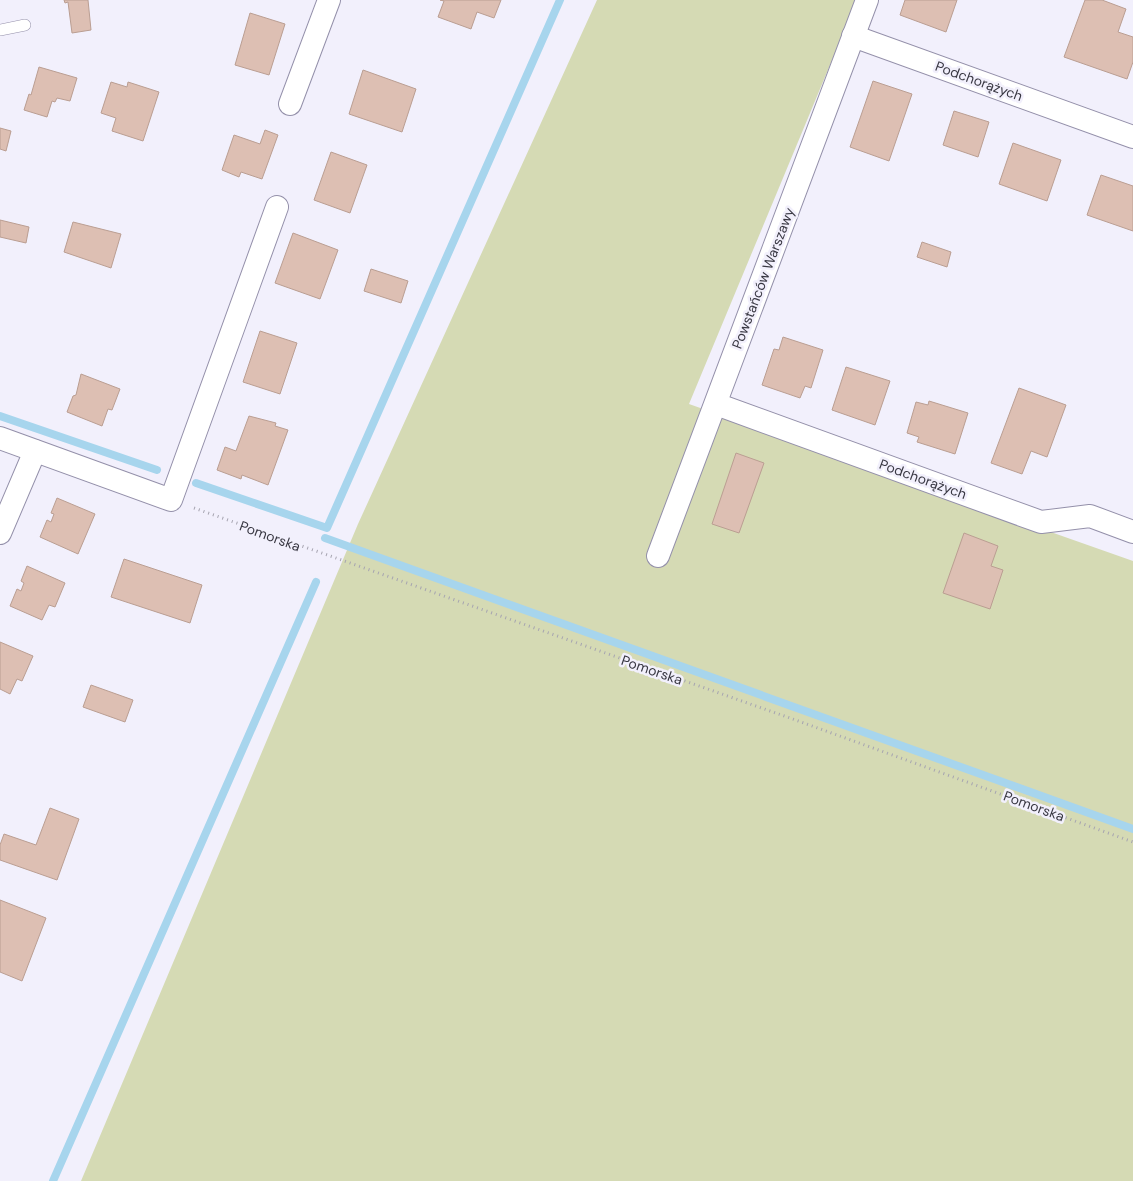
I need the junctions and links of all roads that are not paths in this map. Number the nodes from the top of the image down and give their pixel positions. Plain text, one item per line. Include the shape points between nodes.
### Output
1 (329, 0) edge
2 (867, 0) edge
3 (25, 24) dead end
4 (0, 30) edge
5 (853, 36) junction
6 (290, 104) dead end
7 (1133, 137) edge
8 (277, 207) dead end
9 (716, 404) junction
10 (0, 438) edge
11 (35, 451) junction
12 (1133, 532) edge
13 (0, 533) edge
14 (658, 556) dead end

1 - 6 street
2 - 5 street, Powstańców Warszawy
3 - 4 lane
5 - 7 street, Podchorążych
5 - 9 street, Powstańców Warszawy
8 - 11 street via 170,500
9 - 12 street, Podchorążych via 1041,522 1090,516
9 - 14 street, Powstańców Warszawy
10 - 11 street
11 - 13 street

